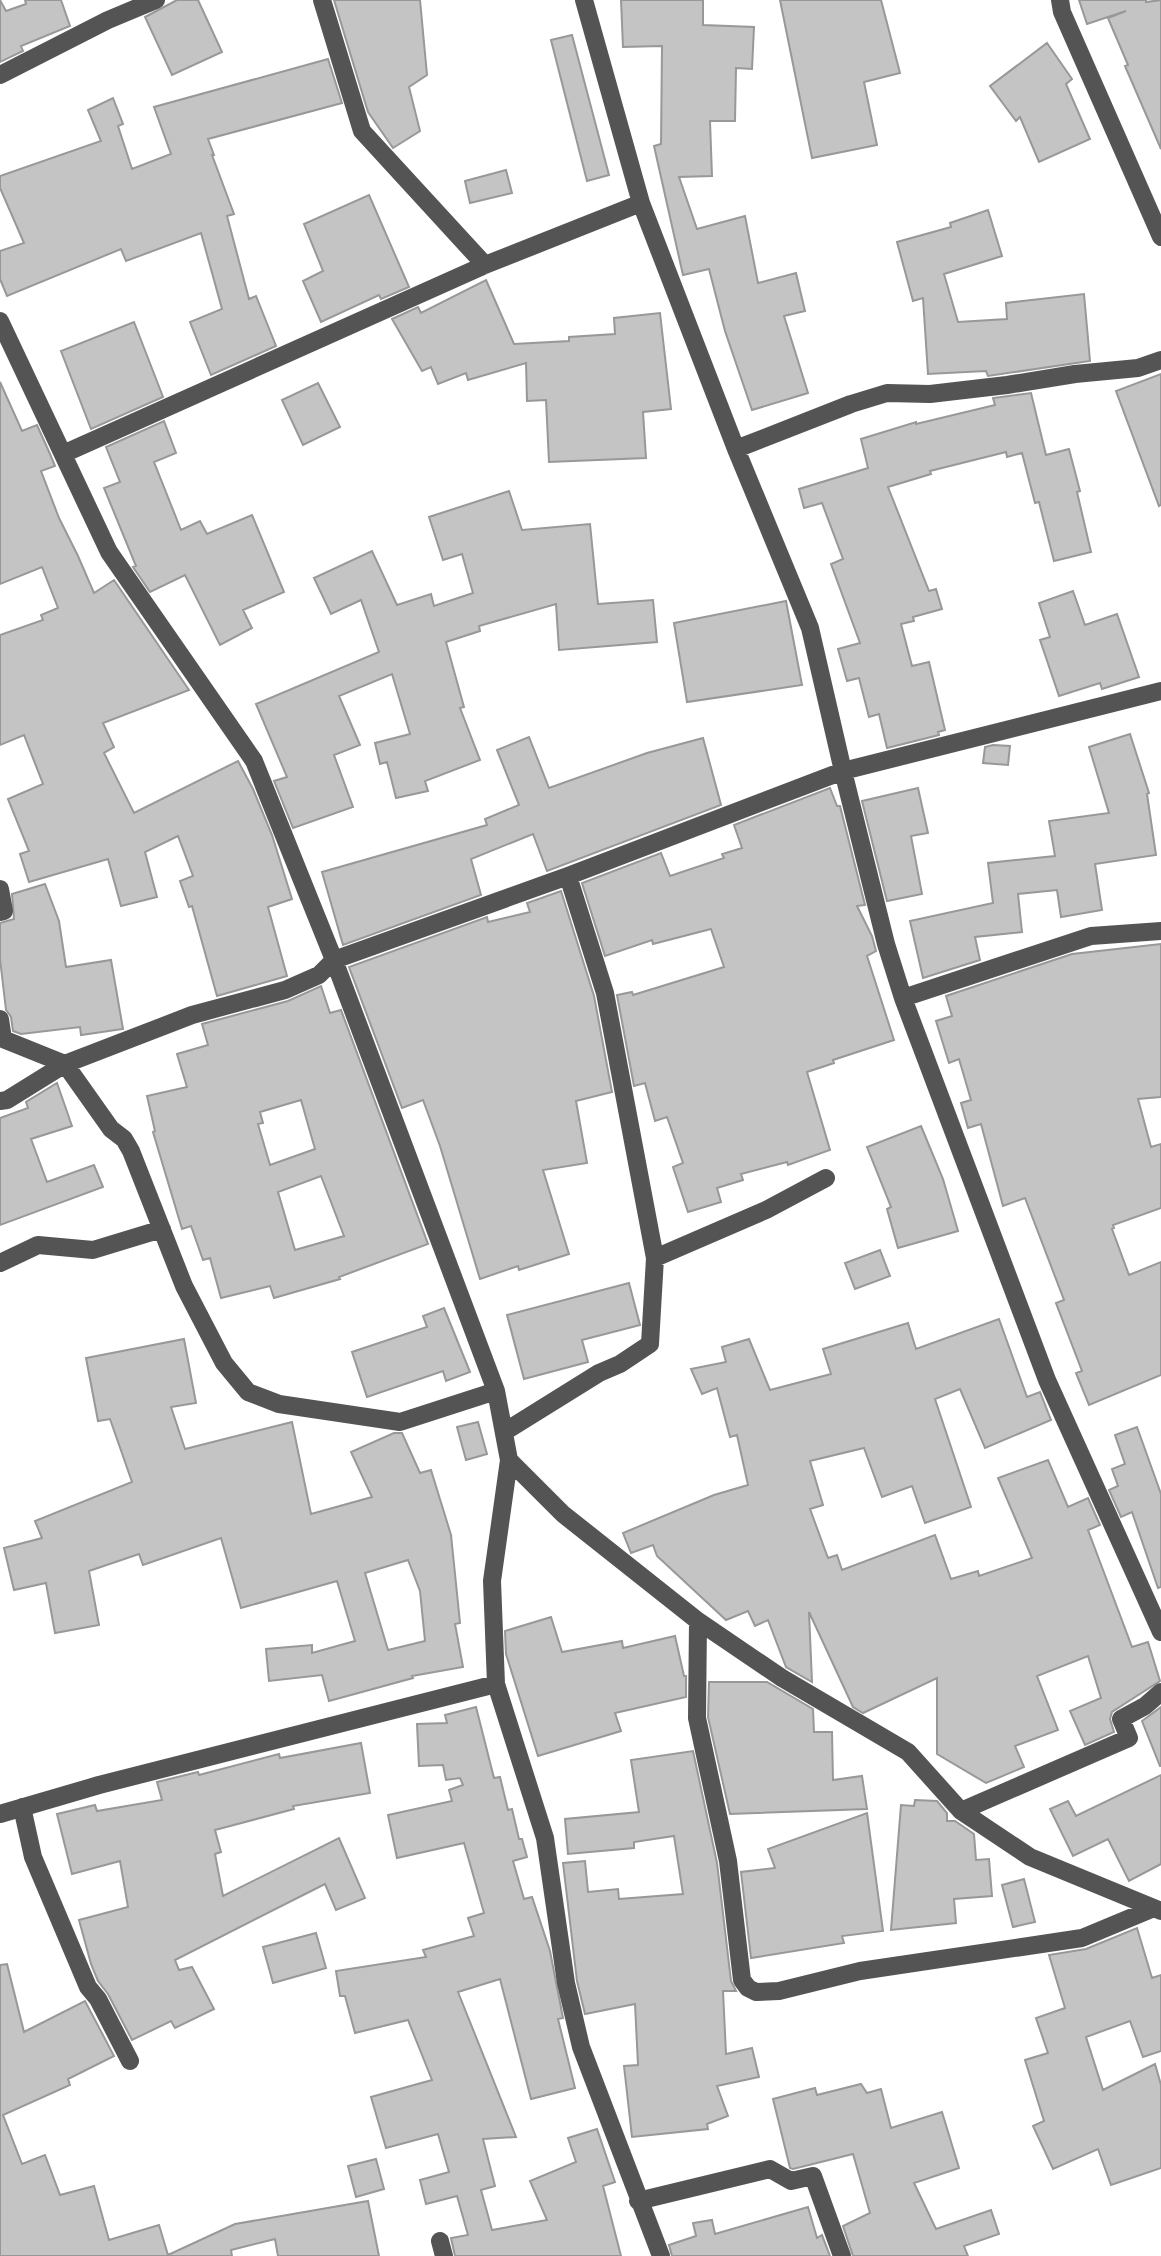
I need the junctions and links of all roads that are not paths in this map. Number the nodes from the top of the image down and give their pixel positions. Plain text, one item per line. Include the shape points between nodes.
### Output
1 (156, 0) edge
2 (322, 0) edge
3 (584, 0) edge
4 (1060, 0) edge
5 (0, 75) edge
6 (641, 203) junction
7 (1161, 237) edge
8 (485, 265) junction
9 (0, 321) edge
10 (1161, 360) edge
11 (736, 449) junction
12 (64, 454) junction
13 (1161, 691) edge
14 (843, 771) junction
15 (568, 876) junction
16 (0, 889) edge
17 (0, 912) edge
18 (1161, 931) edge
19 (334, 960) junction
20 (903, 998) junction
21 (0, 1019) edge
22 (65, 1064) junction
23 (0, 1101) edge
24 (826, 1178) dead end
25 (162, 1229) junction
26 (655, 1258) junction
27 (0, 1263) edge
28 (496, 1391) junction
29 (505, 1432) junction
30 (509, 1460) junction
31 (698, 1621) junction
32 (1161, 1632) edge
33 (496, 1684) junction
34 (1161, 1692) edge
35 (22, 1807) junction
36 (961, 1811) junction
37 (0, 1813) edge
38 (1157, 1909) edge
39 (130, 2061) dead end
40 (638, 2201) junction
41 (661, 2256) edge
42 (842, 2256) edge

1 - 5 street
2 - 8 street via 362,131
3 - 6 street
4 - 7 street
6 - 8 street
6 - 11 street
8 - 12 street
9 - 12 street
10 - 11 street via 1138,368 1007,385 930,394 887,393
11 - 14 street via 810,628
12 - 19 street via 110,552 254,761
13 - 14 street
14 - 15 street
14 - 20 street
15 - 19 street
15 - 26 street via 605,993
16 - 17 street via 4,911
18 - 20 street via 1091,936
19 - 22 street via 319,975 285,990 192,1015
19 - 28 street
20 - 32 street via 1047,1380
21 - 22 street via 3,1038
22 - 23 street
22 - 25 street via 111,1129 124,1139
24 - 26 street via 766,1210
25 - 27 street via 93,1250 38,1245
25 - 28 street via 184,1286 218,1352 248,1392 279,1404 400,1422
26 - 29 street via 650,1344
28 - 29 street
29 - 30 street
30 - 31 street via 563,1514
30 - 33 street via 492,1581
31 - 36 street via 782,1678 908,1752
31 - 38 street via 698,1718 728,1861 742,1980 748,1988 779,1991 860,1971 1082,1938
33 - 35 street
33 - 40 street via 545,1838 566,1983 581,2047
34 - 36 street via 1121,1718 1129,1738
35 - 37 street
35 - 39 street via 33,1857 88,1987 99,1999
36 - 38 street via 1030,1857
40 - 41 street
40 - 42 street via 770,2169 791,2181 813,2176

